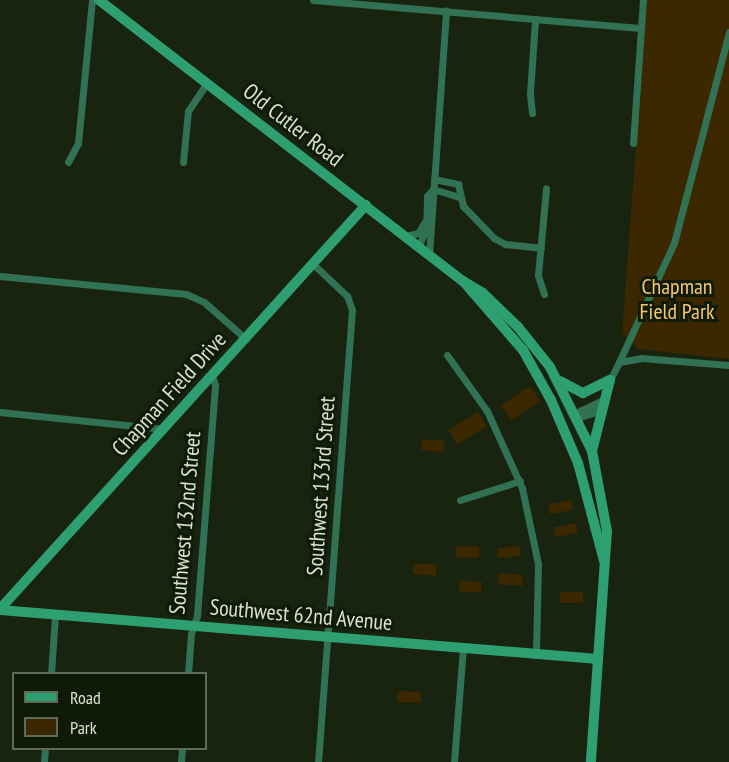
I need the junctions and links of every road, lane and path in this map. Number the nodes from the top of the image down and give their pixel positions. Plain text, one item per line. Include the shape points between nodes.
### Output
1 (92, 0) edge
2 (99, 0) edge
3 (313, 0) edge
4 (643, 0) edge
5 (446, 11) junction
6 (535, 19) junction
7 (640, 28) junction
8 (729, 32) edge
9 (207, 83) junction
10 (532, 113) dead end
11 (633, 143) dead end
12 (68, 162) dead end
13 (183, 162) dead end
14 (434, 180) junction
15 (546, 188) dead end
16 (433, 189) junction
17 (460, 197) junction
18 (366, 205) junction
19 (425, 220) junction
20 (405, 236) junction
21 (418, 247) junction
22 (541, 248) junction
23 (429, 255) junction
24 (313, 264) junction
25 (0, 276) edge
26 (463, 281) junction
27 (544, 294) dead end
28 (246, 339) junction
29 (523, 350) junction
30 (447, 355) dead end
31 (619, 362) junction
32 (729, 365) edge
33 (212, 376) junction
34 (558, 380) junction
35 (610, 380) junction
36 (0, 412) edge
37 (577, 418) junction
38 (164, 429) junction
39 (592, 451) junction
40 (520, 481) junction
41 (460, 500) dead end
42 (595, 522) junction
43 (604, 561) junction
44 (0, 610) edge
45 (55, 615) junction
46 (193, 626) junction
47 (328, 637) junction
48 (463, 648) junction
49 (536, 655) junction
50 (598, 659) junction
51 (51, 672) edge
52 (188, 672) edge
53 (318, 762) edge
54 (454, 762) edge
55 (591, 762) edge

1 - 12 street via 78,143
2 - 9 main road, Old Cutler Road
3 - 5 street
4 - 7 street
5 - 6 street
5 - 14 street
6 - 7 street
6 - 10 street
7 - 11 street
8 - 31 street via 674,243
9 - 13 street via 188,111
9 - 18 main road, Old Cutler Road
14 - 16 street
14 - 17 street via 458,184
15 - 22 street
16 - 17 street
16 - 19 street via 427,196
16 - 23 street
17 - 22 street via 494,238 505,244
18 - 20 main road, Old Cutler Road
18 - 24 main road, Chapman Field Drive
19 - 20 street via 418,233
19 - 21 street via 426,229
20 - 21 main road, Old Cutler Road
21 - 23 main road, Old Cutler Road
22 - 27 street via 538,275
23 - 26 main road, Old Cutler Road
24 - 28 main road, Chapman Field Drive
24 - 47 street, Southwest 133rd Street via 347,296 352,309
25 - 28 street via 186,294 204,302
26 - 29 main road, Old Cutler Road
26 - 34 main road, Old Cutler Road via 478,289 507,316
28 - 33 main road, Chapman Field Drive
29 - 37 main road via 542,372 563,411
29 - 42 main road, Old Cutler Road via 562,424
30 - 40 street via 487,411
31 - 32 street via 657,357
31 - 35 street
33 - 38 main road, Chapman Field Drive
33 - 46 street, Southwest 132nd Street via 215,385
34 - 35 main road via 583,393
34 - 37 main road, Old Cutler Road
35 - 37 street via 603,400 580,411
35 - 39 main road
36 - 38 street
37 - 39 main road, Old Cutler Road
37 - 42 main road via 573,433 590,481
38 - 44 main road, Chapman Field Drive
39 - 43 main road via 607,531
40 - 41 street
40 - 49 street via 538,564
42 - 43 main road
43 - 50 main road
44 - 45 main road, Southwest 62nd Avenue
45 - 46 main road, Southwest 62nd Avenue
45 - 51 street
46 - 47 main road, Southwest 62nd Avenue
46 - 52 street, Southwest 132nd Street
47 - 48 main road, Southwest 62nd Avenue
47 - 53 street, Southwest 133rd Street
48 - 49 main road, Southwest 62nd Avenue
48 - 54 street
49 - 50 main road, Southwest 62nd Avenue
50 - 55 main road

